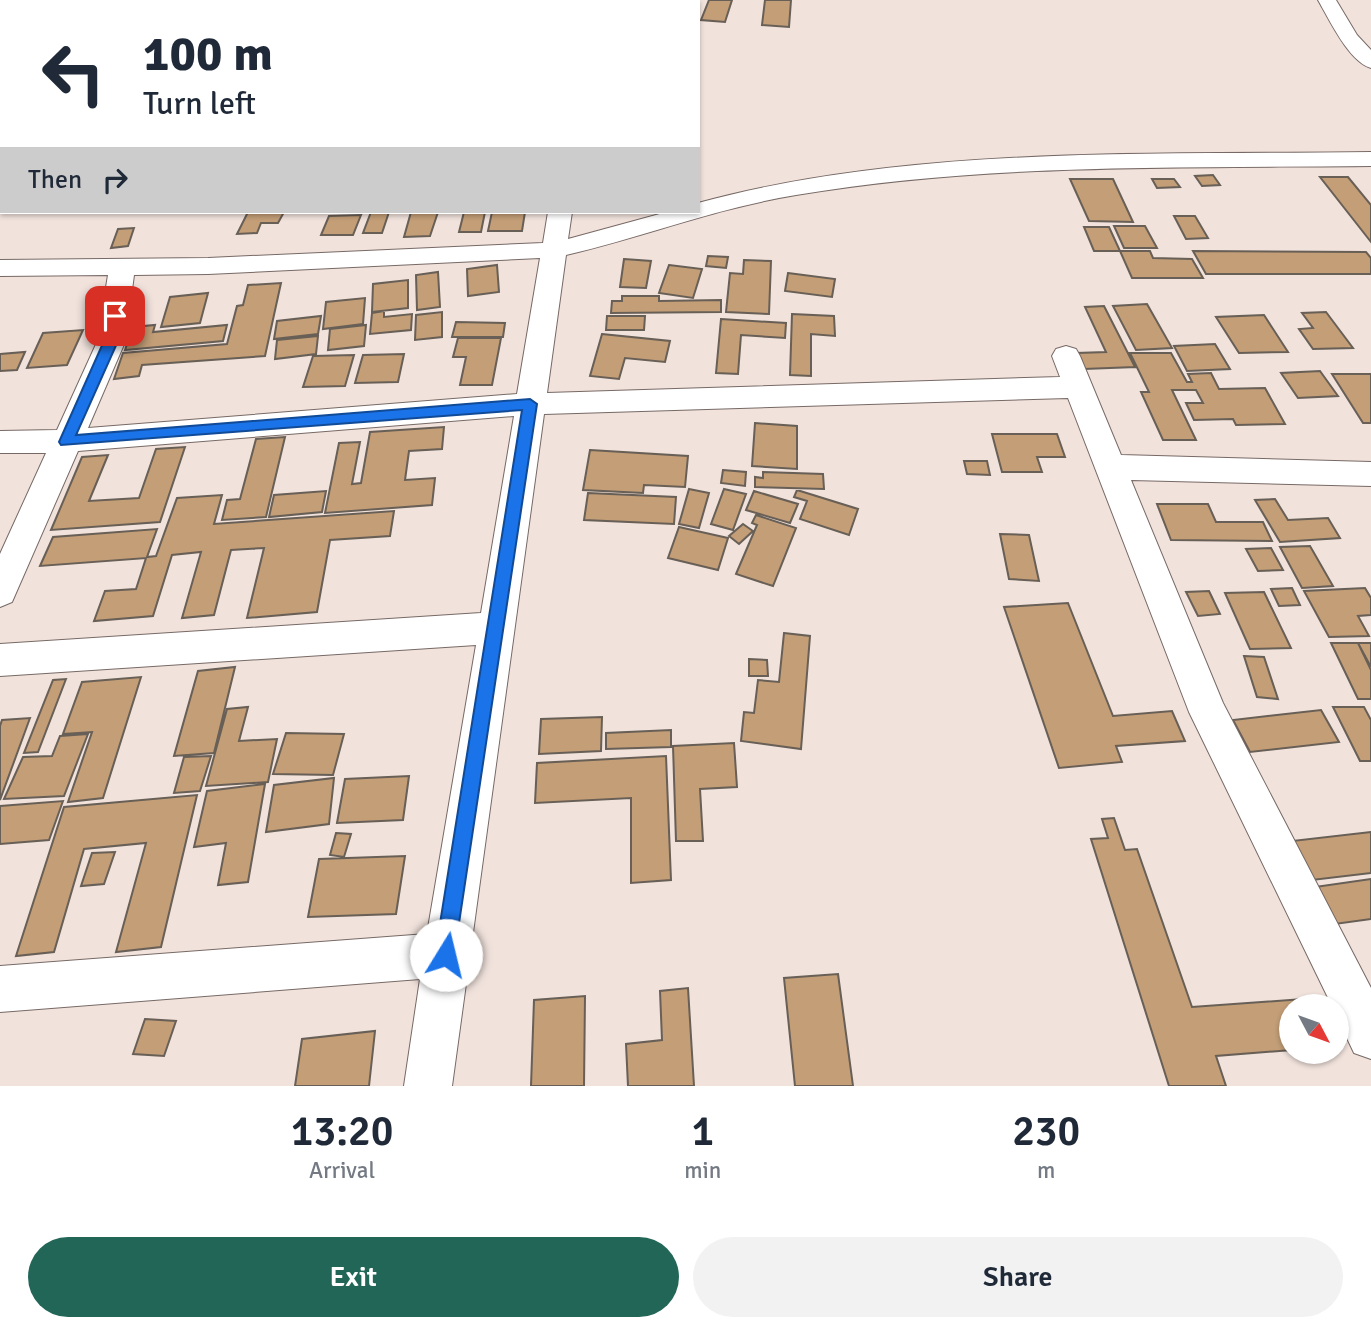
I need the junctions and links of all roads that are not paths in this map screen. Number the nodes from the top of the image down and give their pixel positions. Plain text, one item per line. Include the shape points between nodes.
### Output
1 (1327, 0) edge
2 (1371, 62) edge
3 (1371, 159) edge
4 (700, 209) edge
5 (560, 214) edge
6 (685, 214) edge
7 (554, 250) junction
8 (122, 266) junction
9 (0, 268) edge
10 (530, 404) junction
11 (0, 442) edge
12 (66, 442) junction
13 (1110, 467) junction
14 (1371, 474) edge
15 (0, 592) edge
16 (496, 628) junction
17 (0, 660) edge
18 (446, 955) junction
19 (0, 989) edge
20 (1371, 1036) edge
21 (428, 1086) edge

1 - 2 street via 1349,38
3 - 4 street via 1023,165 868,176
5 - 7 street
6 - 7 street
7 - 8 street
7 - 10 street
8 - 9 street
8 - 12 street via 111,341
10 - 12 street
10 - 13 street via 1072,371
10 - 16 street
11 - 12 street
12 - 15 street
13 - 14 street
13 - 20 street via 1208,712
16 - 17 street
16 - 18 street
18 - 19 street
18 - 21 street

